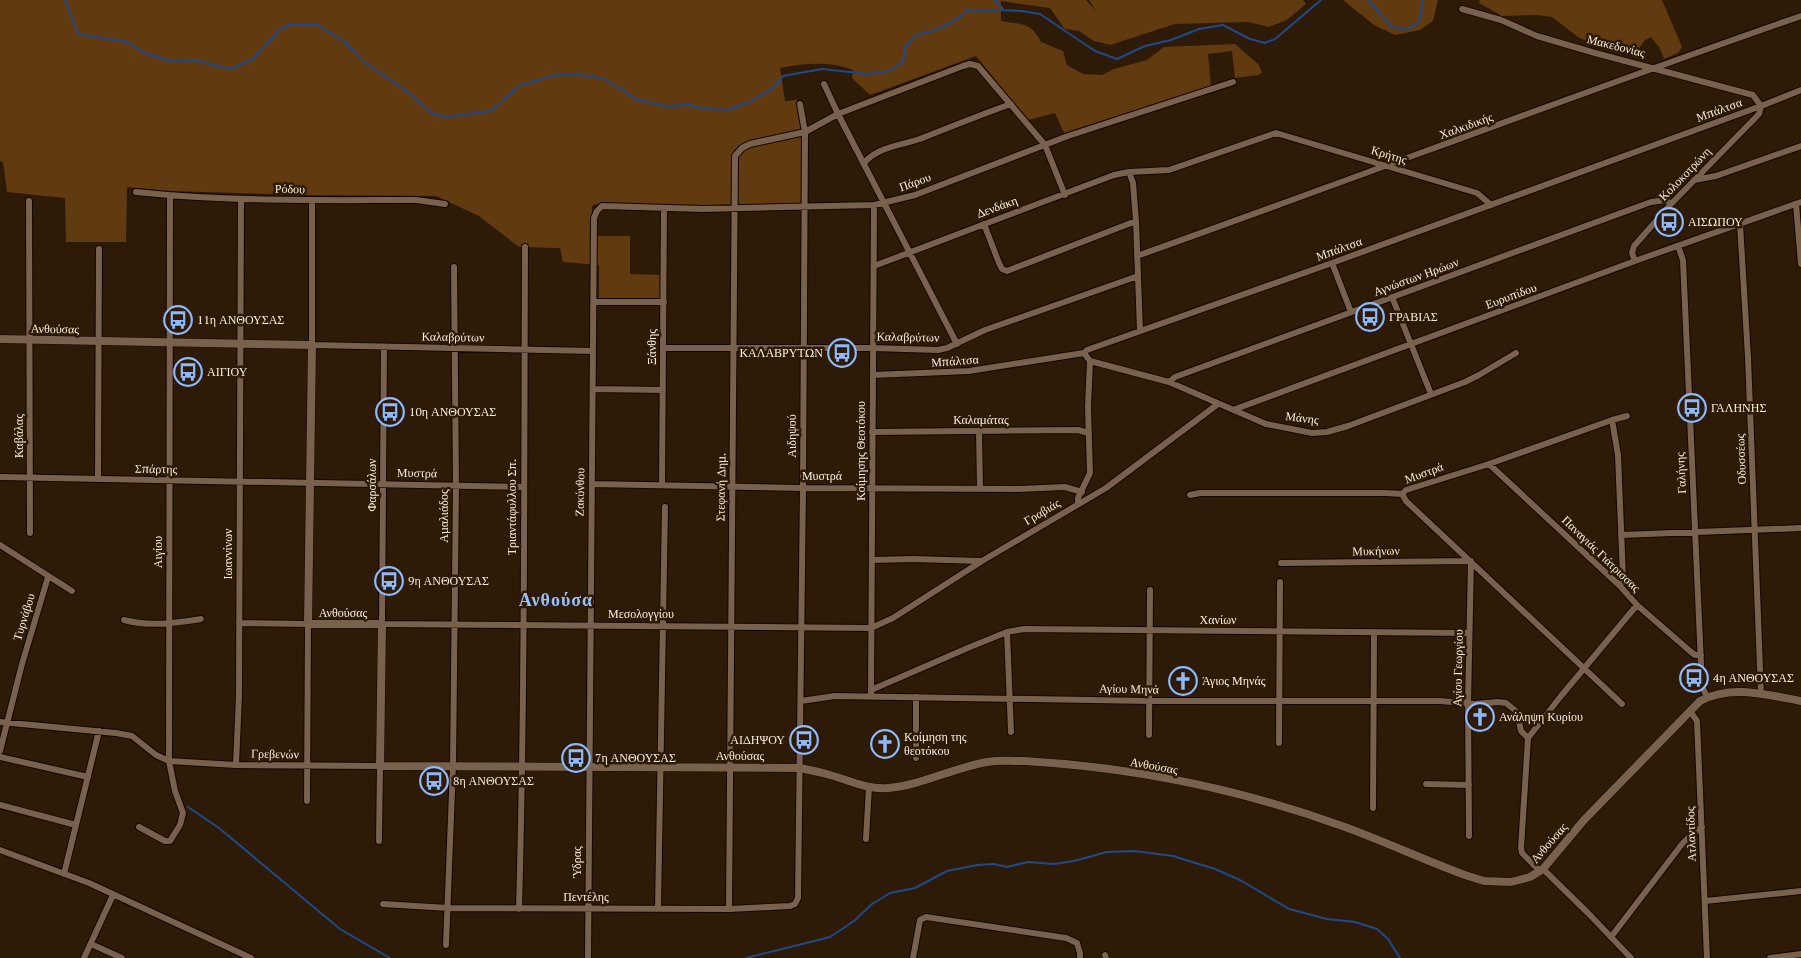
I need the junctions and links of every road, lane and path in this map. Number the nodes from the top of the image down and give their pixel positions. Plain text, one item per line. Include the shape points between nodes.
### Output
1 (1462, 9) dead end
2 (1801, 16) edge
3 (1654, 67) junction
4 (1233, 82) dead end
5 (824, 84) dead end
6 (1801, 90) edge
7 (800, 104) dead end
8 (1011, 104) junction
9 (1761, 106) junction
10 (838, 114) junction
11 (805, 132) junction
12 (1276, 133) joint
13 (1045, 145) junction
14 (1801, 146) edge
15 (864, 163) junction
16 (1388, 166) junction
17 (1129, 172) junction
18 (1694, 180) junction
19 (136, 192) dead end
20 (1065, 194) junction
21 (170, 196) junction
22 (241, 199) junction
23 (312, 200) junction
24 (29, 201) dead end
25 (1800, 202) edge
26 (884, 203) junction
27 (445, 204) dead end
28 (1671, 204) junction
29 (874, 205) junction
30 (1491, 205) junction
31 (805, 206) junction
32 (664, 208) junction
33 (735, 208) junction
34 (594, 218) joint
35 (1136, 221) junction
36 (984, 224) junction
37 (1740, 224) junction
38 (1678, 246) junction
39 (525, 247) dead end
40 (99, 249) dead end
41 (909, 252) junction
42 (1138, 256) junction
43 (1635, 261) junction
44 (1801, 262) edge
45 (1332, 263) junction
46 (874, 266) junction
47 (454, 267) dead end
48 (1138, 276) junction
49 (1392, 297) junction
50 (594, 302) junction
51 (664, 302) junction
52 (1351, 312) junction
53 (1140, 331) junction
54 (0, 339) edge
55 (30, 340) junction
56 (99, 342) junction
57 (169, 343) junction
58 (240, 344) junction
59 (957, 344) junction
60 (312, 345) junction
61 (1411, 345) junction
62 (384, 347) junction
63 (454, 348) junction
64 (664, 348) junction
65 (734, 348) junction
66 (803, 348) junction
67 (873, 348) junction
68 (525, 350) junction
69 (593, 351) junction
70 (1084, 353) junction
71 (1516, 353) dead end
72 (1090, 361) junction
73 (873, 375) junction
74 (1169, 382) junction
75 (593, 389) junction
76 (663, 390) junction
77 (1431, 394) junction
78 (1218, 404) junction
79 (1233, 410) junction
80 (1627, 416) dead end
81 (1612, 420) junction
82 (872, 432) junction
83 (979, 432) junction
84 (1089, 433) junction
85 (1489, 464) junction
86 (0, 477) edge
87 (31, 478) junction
88 (98, 479) junction
89 (169, 480) junction
90 (240, 482) junction
91 (311, 483) junction
92 (383, 484) junction
93 (592, 484) junction
94 (456, 485) junction
95 (662, 485) junction
96 (523, 487) junction
97 (732, 487) junction
98 (803, 488) junction
99 (872, 488) junction
100 (980, 488) junction
101 (1082, 492) junction
102 (1402, 494) junction
103 (1190, 495) dead end
104 (1078, 503) junction
105 (665, 507) dead end
106 (1801, 528) edge
107 (1754, 530) junction
108 (1695, 532) junction
109 (30, 533) dead end
110 (1620, 534) junction
111 (0, 545) edge
112 (872, 560) junction
113 (982, 561) junction
114 (1471, 561) junction
115 (1281, 563) dead end
116 (48, 577) junction
117 (1280, 582) dead end
118 (1620, 586) junction
119 (1150, 590) dead end
120 (72, 592) dead end
121 (1638, 605) junction
122 (124, 620) dead end
123 (201, 620) dead end
124 (239, 623) junction
125 (169, 624) junction
126 (308, 624) junction
127 (382, 624) junction
128 (455, 624) junction
129 (524, 625) junction
130 (591, 625) junction
131 (662, 626) junction
132 (731, 626) junction
133 (801, 627) junction
134 (871, 628) junction
135 (1150, 631) junction
136 (1280, 631) junction
137 (1008, 632) junction
138 (1374, 633) junction
139 (1470, 633) junction
140 (1701, 655) junction
141 (1584, 669) junction
142 (871, 693) junction
143 (1761, 694) junction
144 (916, 697) junction
145 (1707, 697) junction
146 (1010, 699) junction
147 (801, 700) junction
148 (1150, 701) junction
149 (1280, 701) junction
150 (1373, 701) junction
151 (1801, 701) edge
152 (1468, 704) junction
153 (1622, 704) dead end
154 (1690, 711) junction
155 (4, 723) edge
156 (99, 731) junction
157 (1011, 732) dead end
158 (1149, 735) dead end
159 (1528, 738) junction
160 (1280, 743) dead end
161 (0, 751) edge
162 (0, 757) edge
163 (916, 758) dead end
164 (169, 761) junction
165 (236, 764) junction
166 (307, 765) junction
167 (380, 766) junction
168 (454, 766) junction
169 (523, 766) junction
170 (589, 767) junction
171 (661, 767) junction
172 (730, 768) junction
173 (800, 768) junction
174 (88, 777) junction
175 (1426, 784) dead end
176 (1469, 785) junction
177 (869, 787) junction
178 (307, 801) dead end
179 (0, 805) edge
180 (1373, 808) dead end
181 (76, 825) junction
182 (139, 827) dead end
183 (1702, 827) junction
184 (1469, 836) dead end
185 (866, 839) dead end
186 (379, 841) dead end
187 (0, 850) edge
188 (1542, 870) junction
189 (64, 874) junction
190 (1801, 892) edge
191 (113, 895) junction
192 (1705, 901) junction
193 (382, 904) dead end
194 (790, 906) joint
195 (448, 908) junction
196 (519, 909) junction
197 (588, 909) junction
198 (658, 909) junction
199 (729, 909) junction
200 (1611, 937) junction
201 (91, 944) junction
202 (446, 945) dead end
203 (1801, 954) edge
204 (241, 956) edge
205 (84, 958) edge
206 (122, 958) edge
207 (251, 958) edge
208 (588, 958) edge
209 (913, 958) edge
210 (1080, 958) edge
211 (1631, 958) edge
212 (1707, 958) edge
213 (1770, 958) edge

1 - 3 street, Μακεδονίας via 1501,20 1537,36
2 - 3 street, Χαλκιδικής
3 - 9 street, Μακεδονίας via 1753,95
3 - 16 street, Χαλκιδικής
4 - 13 street, Πάρου
5 - 10 street
6 - 9 street, Μπάλτσα
7 - 11 street, Αιδηψού
8 - 10 street via 978,66 970,64
8 - 13 street
8 - 15 street via 872,155
9 - 18 street, Κολοκοτρώνη via 1760,114
9 - 30 street, Μπάλτσα
10 - 11 street
10 - 15 street
11 - 31 street, Αιδηψού
11 - 33 street, Στεφανή Δημ. via 758,142 738,152 735,156
12 - 16 street, Κρήτης
12 - 17 street, Δενδάκη via 1169,170
13 - 20 street
13 - 26 street, Πάρου via 915,195
14 - 18 street via 1712,177
15 - 26 street
16 - 30 street, Κρήτης via 1477,194
16 - 42 street, Χαλκιδικής
17 - 20 street, Δενδάκη
17 - 35 street
18 - 28 street, Κολοκοτρώνη
19 - 21 street, Ρόδου
20 - 36 street, Δενδάκη
21 - 22 street, Ρόδου
21 - 57 street, Αιγίου
22 - 23 street, Ρόδου
22 - 58 street, Ιωαννίνων
23 - 27 street, Ρόδου via 416,200
23 - 60 street
24 - 55 street, Καβάλας
25 - 37 street, Ευρυπίδου
25 - 44 street
26 - 29 street, Πάρου
26 - 41 street
28 - 43 street, Κολοκοτρώνη via 1634,246 1632,254
28 - 49 street, Αγνώστων Ηρώων via 1666,200 1652,202
29 - 31 street, Πάρου
29 - 46 street, Κοίμησης Θεοτόκου
30 - 45 street, Μπάλτσα
31 - 33 street, Πάρου
31 - 66 street, Αιδηψού
32 - 33 street, Πάρου
32 - 34 street, Πάρου via 602,206
32 - 51 street, Ξάνθης
33 - 65 street, Στεφανή Δημ.
34 - 50 street, Ζακύνθου
35 - 36 street via 1007,271 999,263
35 - 42 street
36 - 41 street, Δενδάκη
37 - 38 street, Ευρυπίδου
37 - 107 street, Οδυσσέως
38 - 43 street, Ευρυπίδου
38 - 108 street, Γαλήνης via 1683,260
39 - 68 street, Τριαντάφυλλου Σπ.
40 - 56 street
41 - 46 street, Δενδάκη
41 - 59 street
42 - 48 street
43 - 61 street, Ευρυπίδου
45 - 52 street
45 - 53 street, Μπάλτσα
46 - 67 street, Κοίμησης Θεοτόκου
47 - 63 street, Αμαλιάδος
48 - 53 street
48 - 59 street, Καλαβρύτων via 985,330
49 - 52 street, Αγνώστων Ηρώων
49 - 61 street
50 - 51 street
50 - 69 street, Ζακύνθου
51 - 64 street, Ξάνθης
52 - 74 street, Αγνώστων Ηρώων via 1175,377
53 - 70 street, Μπάλτσα
54 - 55 street, Ανθούσας
55 - 56 street, Ανθούσας
55 - 87 street, Καβάλας
56 - 57 street, Ανθούσας
56 - 88 street
57 - 58 street, Ανθούσας
57 - 89 street, Αιγίου
58 - 60 street, Ανθούσας
58 - 90 street, Ιωαννίνων
59 - 67 street, Καλαβρύτων via 938,350
60 - 62 street, Καλαβρύτων
60 - 91 street, Ανθούσας
61 - 77 street
61 - 79 street, Ευρυπίδου
62 - 63 street, Καλαβρύτων
62 - 92 street, Φαρσάλων
63 - 68 street, Καλαβρύτων
63 - 94 street, Αμαλιάδος
64 - 65 street, Καλαβρύτων
64 - 76 street, Ξάνθης
65 - 66 street, Καλαβρύτων
65 - 97 street, Στεφανή Δημ.
66 - 67 street, Καλαβρύτων
66 - 98 street, Αιδηψού
67 - 73 street, Κοίμησης Θεοτόκου
68 - 69 street, Καλαβρύτων
68 - 96 street, Τριαντάφυλλου Σπ.
69 - 75 street, Ζακύνθου
70 - 72 street
70 - 73 street, Μπάλτσα via 969,372
71 - 77 street, Μάνης via 1479,375
72 - 74 street, Μάνης
72 - 84 street
73 - 82 street, Κοίμησης Θεοτόκου
74 - 78 street, Μάνης
75 - 76 street
75 - 93 street, Ζακύνθου
76 - 95 street, Ξάνθης
77 - 79 street, Μάνης via 1327,432 1312,433 1266,424
78 - 79 street, Μάνης
78 - 104 street, Γραβιάς via 1106,488
80 - 81 street, Μυστρά
81 - 85 street, Μυστρά
81 - 110 street via 1618,455
82 - 83 street, Καλαμάτας
82 - 99 street, Κοίμησης Θεοτόκου
83 - 84 street, Καλαμάτας via 1078,430
83 - 100 street
84 - 101 street via 1090,473
85 - 102 street, Μυστρά
85 - 118 street, Παναγιάς Γιάτρισσας
86 - 87 street, Σπάρτης
87 - 88 street, Σπάρτης
87 - 109 street, Καβάλας
88 - 89 street, Σπάρτης
89 - 90 street, Σπάρτης
89 - 125 street, Αιγίου
90 - 91 street, Σπάρτης
90 - 124 street, Ιωαννίνων
91 - 92 street, Μυστρά
91 - 126 street, Ανθούσας
92 - 94 street, Μυστρά
92 - 127 street, Φαρσάλων
93 - 95 street, Μυστρά
93 - 130 street, Ζακύνθου
94 - 96 street, Μυστρά
94 - 128 street, Αμαλιάδος
95 - 97 street, Μυστρά
96 - 129 street, Τριαντάφυλλου Σπ.
97 - 98 street, Μυστρά
97 - 132 street, Στεφανή Δημ.
98 - 99 street, Μυστρά
98 - 133 street, Αιδηψού
99 - 100 street, Μυστρά
99 - 112 street, Κοίμησης Θεοτόκου
100 - 101 street, Μυστρά via 1065,487
101 - 104 street
102 - 103 street, Μυστρά
102 - 114 street
104 - 113 street, Γραβιάς
105 - 131 street
106 - 107 street
107 - 108 street
107 - 143 street, Οδυσσέως
108 - 110 street
108 - 140 street, Γαλήνης
110 - 118 street via 1623,577
111 - 116 street
112 - 113 street
112 - 134 street, Κοίμησης Θεοτόκου
113 - 134 street, Γραβιάς via 893,618
114 - 115 street, Μυκήνων
114 - 139 street, Αγίου Γεωργίου
114 - 141 street
116 - 120 street
116 - 155 street, Τυρνάβου
117 - 136 street
118 - 121 street, Παναγιάς Γιάτρισσας
119 - 135 street
121 - 140 street, Παναγιάς Γιάτρισσας via 1691,652
121 - 141 street
122 - 125 street
123 - 125 street
124 - 126 street
124 - 165 street, Ιωαννίνων
125 - 164 street, Αιγίου
126 - 127 street, Ανθούσας
126 - 166 street
127 - 128 street, Μεσολογγίου
127 - 167 street, Ανθούσας
128 - 129 street, Μεσολογγίου
128 - 168 street, Αμαλιάδος
129 - 130 street, Μεσολογγίου
129 - 169 street, Τριαντάφυλλου Σπ.
130 - 131 street, Μεσολογγίου
130 - 170 street, Ζακύνθου
131 - 132 street, Μεσολογγίου
131 - 171 street
132 - 133 street, Μεσολογγίου
132 - 172 street, Στεφανή Δημ.
133 - 134 street, Μεσολογγίου
133 - 147 street, Αιδηψού
134 - 142 street, Κοίμησης Θεοτόκου
135 - 136 street, Χανίων
135 - 137 street, Χανίων via 1024,629
135 - 148 street
136 - 138 street, Χανίων
136 - 149 street
137 - 142 street, Χανίων
137 - 146 street
138 - 139 street, Χανίων
138 - 150 street
139 - 152 street, Αγίου Γεωργίου
140 - 145 street, Γαλήνης via 1702,686
141 - 153 street
141 - 159 street
142 - 144 street, Αγίου Μηνά
142 - 147 street, Αγίου Μηνά
143 - 145 street, Ανθούσας via 1731,692
143 - 151 street, Ανθούσας
144 - 146 street, Αγίου Μηνά
144 - 163 street
145 - 154 street, Ανθούσας
146 - 148 street, Αγίου Μηνά
146 - 157 street
147 - 173 street, Αιδηψού
148 - 149 street, Αγίου Μηνά
148 - 158 street
149 - 150 street, Αγίου Μηνά
149 - 160 street
150 - 152 street, Αγίου Μηνά
150 - 180 street
152 - 159 street, Αγίου Μηνά via 1502,702 1513,707 1518,714 1521,731
152 - 176 street, Αγίου Γεωργίου
154 - 183 street, Ατλαντίδος via 1697,721
154 - 188 street, Ανθούσας via 1584,820
155 - 156 street
155 - 161 street, Τυρνάβου
156 - 164 street via 132,736
156 - 174 street
159 - 188 street via 1520,848
162 - 174 street
164 - 165 street, Γρεβενών
164 - 182 street, Αιγίου via 183,813 180,825 170,841
165 - 166 street, Γρεβενών
166 - 167 street, Γρεβενών
166 - 178 street
167 - 168 street, Ανθούσας
167 - 186 street
168 - 169 street, Ανθούσας
168 - 195 street, Αμαλιάδος
169 - 170 street, Ανθούσας
169 - 196 street, Τριαντάφυλλου Σπ.
170 - 171 street, Ανθούσας
170 - 197 street, Ύδρας
171 - 172 street, Ανθούσας
171 - 198 street
172 - 173 street, Ανθούσας
172 - 199 street, Στεφανή Δημ.
173 - 177 street, Ανθούσας
173 - 194 street, Αιδηψού via 798,898
174 - 181 street
175 - 176 street
176 - 184 street, Αγίου Γεωργίου
177 - 185 street
177 - 188 street, Ανθούσας via 904,786 989,761 1024,761 1113,770 1197,785 1285,808 1346,827 1474,879 1512,882
179 - 181 street
181 - 189 street
183 - 192 street, Ατλαντίδος
183 - 200 street via 1682,844
187 - 189 street
188 - 200 street
189 - 191 street
190 - 192 street
191 - 201 street
191 - 204 street
192 - 212 street, Ατλαντίδος
193 - 195 street, Πεντέλης
194 - 199 street, Πεντέλης
195 - 196 street, Πεντέλης
195 - 202 street, Αμαλιάδος
196 - 197 street, Πεντέλης
197 - 198 street, Πεντέλης
197 - 208 street, Ύδρας
198 - 199 street, Πεντέλης
200 - 211 street
201 - 205 street
201 - 206 street
203 - 213 street
204 - 207 street
209 - 210 street via 920,920 926,917 1066,938 1077,943

